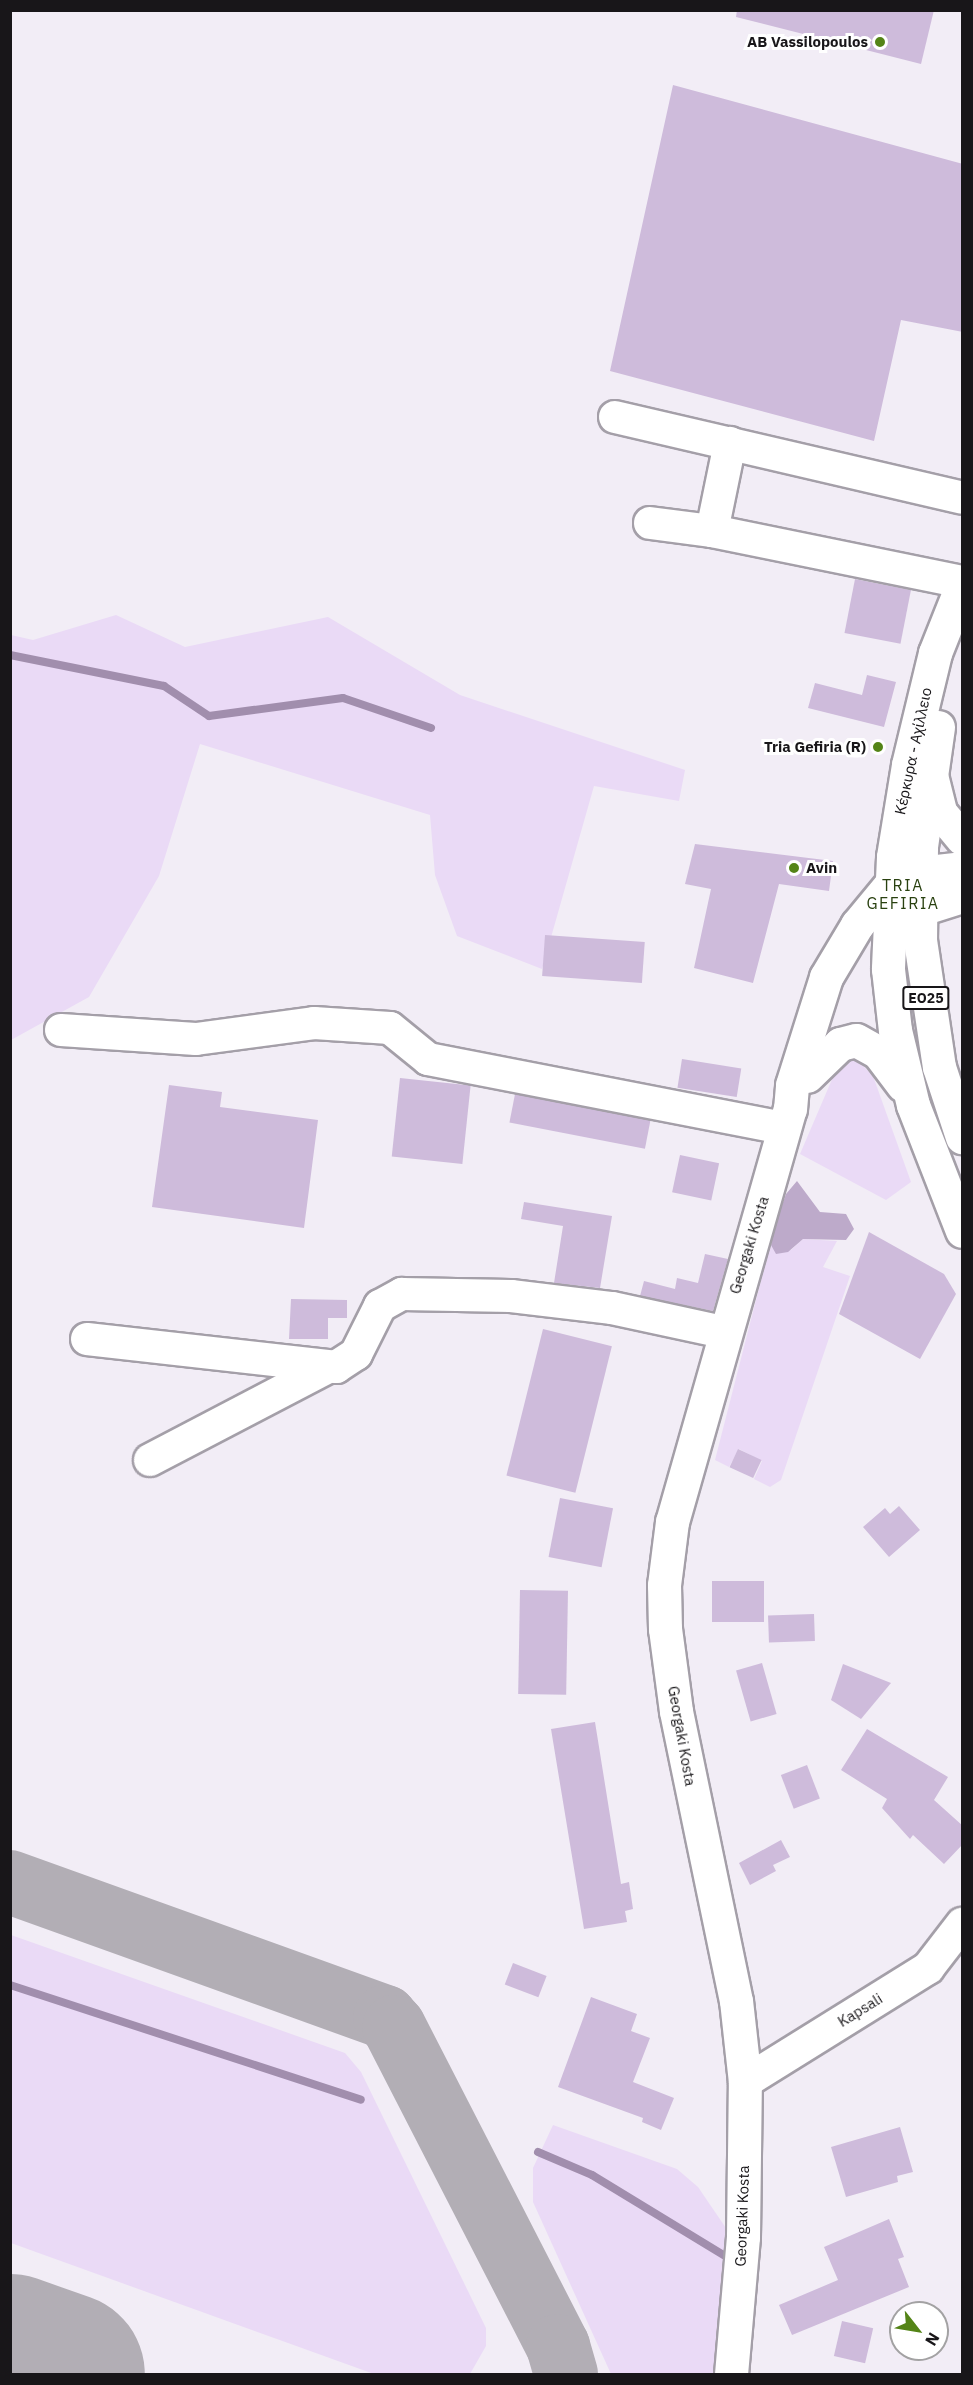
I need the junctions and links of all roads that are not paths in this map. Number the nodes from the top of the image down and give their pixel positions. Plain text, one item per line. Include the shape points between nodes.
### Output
1 (615, 417) dead end
2 (730, 443) junction
3 (963, 498) edge
4 (650, 523) dead end
5 (712, 531) junction
6 (962, 583) edge
7 (930, 769) junction
8 (963, 838) edge
9 (963, 868) edge
10 (905, 879) junction
11 (943, 900) edge
12 (889, 923) junction
13 (61, 1030) dead end
14 (807, 1077) junction
15 (913, 1105) junction
16 (787, 1119) junction
17 (963, 1137) edge
18 (963, 1231) edge
19 (723, 1332) junction
20 (87, 1339) dead end
21 (328, 1367) junction
22 (150, 1460) dead end
23 (963, 1924) edge
24 (745, 2082) junction
25 (731, 2374) edge

1 - 2 street
2 - 3 street
2 - 5 street
4 - 5 street
5 - 6 street
6 - 7 main road, Κέρκυρα - Αχίλλειο / ΕΟ25
6 - 10 main road, Κέρκυρα - Αχίλλειο / ΕΟ25 via 935,653 919,715
7 - 8 main road via 940,812
7 - 10 main road, Κέρκυρα - Αχίλλειο / ΕΟ25
9 - 10 main road
10 - 11 main road, Κέρκυρα - Αχίλλειο / ΕΟ25
10 - 12 main road, Κέρκυρα - Αχίλλειο / ΕΟ25
10 - 16 main road, Georgaki Kosta via 857,925 826,977 792,1085
11 - 12 main road
11 - 17 main road, ΕΟ25 via 920,940 939,1067
12 - 14 main road, Georgaki Kosta via 854,968
12 - 15 main road, ΕΟ25 via 891,1006
13 - 16 street via 196,1039 314,1023 390,1028 428,1059
14 - 15 main road via 840,1044 862,1041 891,1064
14 - 16 main road, Georgaki Kosta
15 - 18 main road, ΕΟ25
16 - 19 main road, Georgaki Kosta
19 - 21 street via 601,1306 511,1296 402,1294 380,1306 351,1360
19 - 24 main road, Georgaki Kosta via 672,1522 664,1585 665,1629 676,1711 736,2001
20 - 21 street
21 - 22 street
23 - 24 street, Kapsali via 928,1968
24 - 25 main road, Georgaki Kosta via 743,2237

